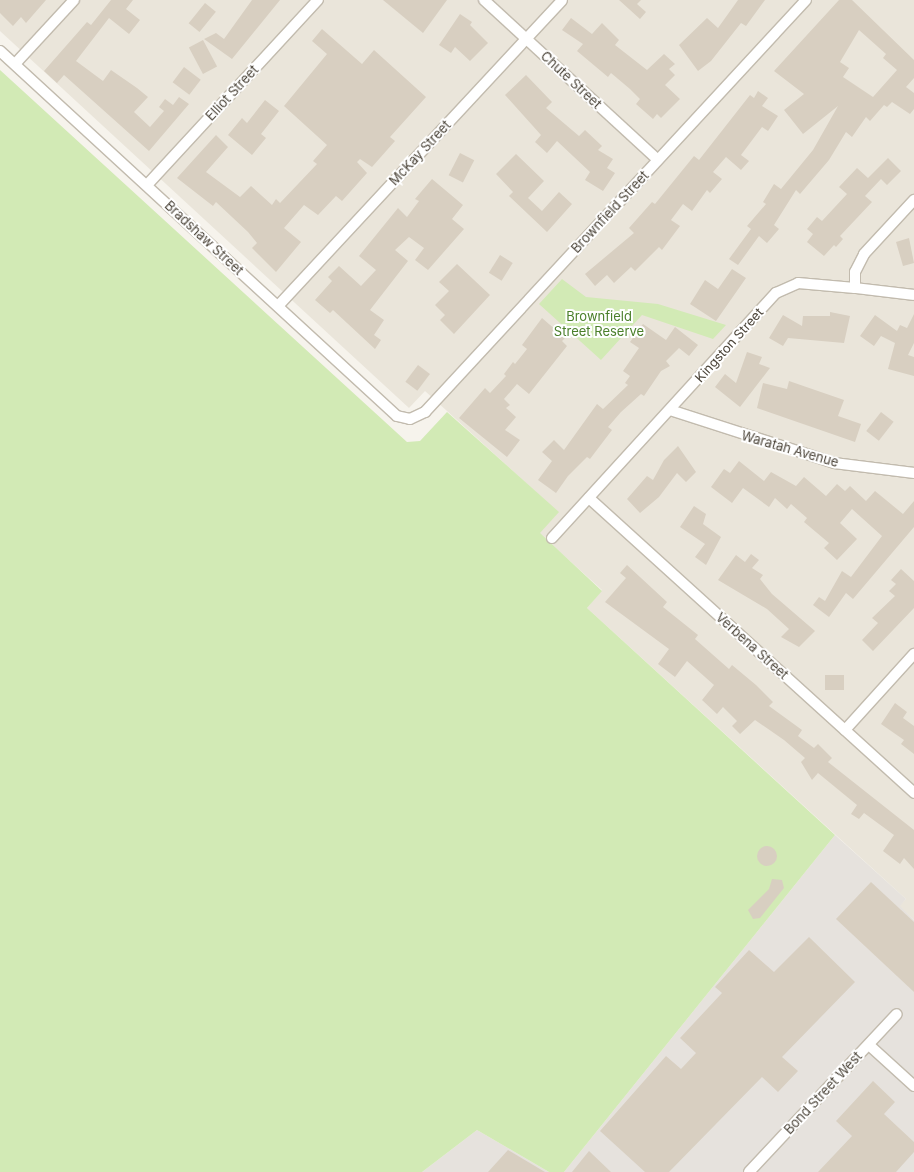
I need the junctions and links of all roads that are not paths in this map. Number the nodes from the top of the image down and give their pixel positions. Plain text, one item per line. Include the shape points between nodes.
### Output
1 (74, 0) edge
2 (318, 0) edge
3 (484, 0) edge
4 (562, 0) edge
5 (806, 0) edge
6 (526, 39) junction
7 (0, 50) edge
8 (15, 64) junction
9 (658, 160) junction
10 (147, 185) junction
11 (914, 200) edge
12 (854, 288) junction
13 (914, 295) edge
14 (278, 306) junction
15 (670, 410) junction
16 (410, 420) joint
17 (914, 473) edge
18 (589, 498) junction
19 (552, 538) dead end
20 (914, 654) edge
21 (845, 730) junction
22 (914, 793) edge
23 (897, 1014) dead end
24 (869, 1045) junction
25 (914, 1086) edge
26 (749, 1172) edge

1 - 8 street
2 - 10 street, Elliot Street
3 - 6 street, Chute Street
4 - 6 street, McKay Street
5 - 9 street, Brownfield Street
6 - 9 street, Chute Street
6 - 14 street, McKay Street
7 - 8 street, Bradshaw Street
8 - 10 street, Bradshaw Street
9 - 16 street, Brownfield Street via 425,412
10 - 14 street, Bradshaw Street
11 - 12 street via 864,254 855,272
12 - 13 street, Kingston Street
12 - 15 street, Kingston Street via 798,283 781,289
14 - 16 street, Bradshaw Street via 397,416
15 - 17 street, Waratah Avenue via 834,463
15 - 18 street, Kingston Street
18 - 19 street, Kingston Street
18 - 21 street, Verbena Street
20 - 21 street
21 - 22 street, Verbena Street
23 - 24 street, Bond Street West
24 - 25 street
24 - 26 street, Bond Street West

